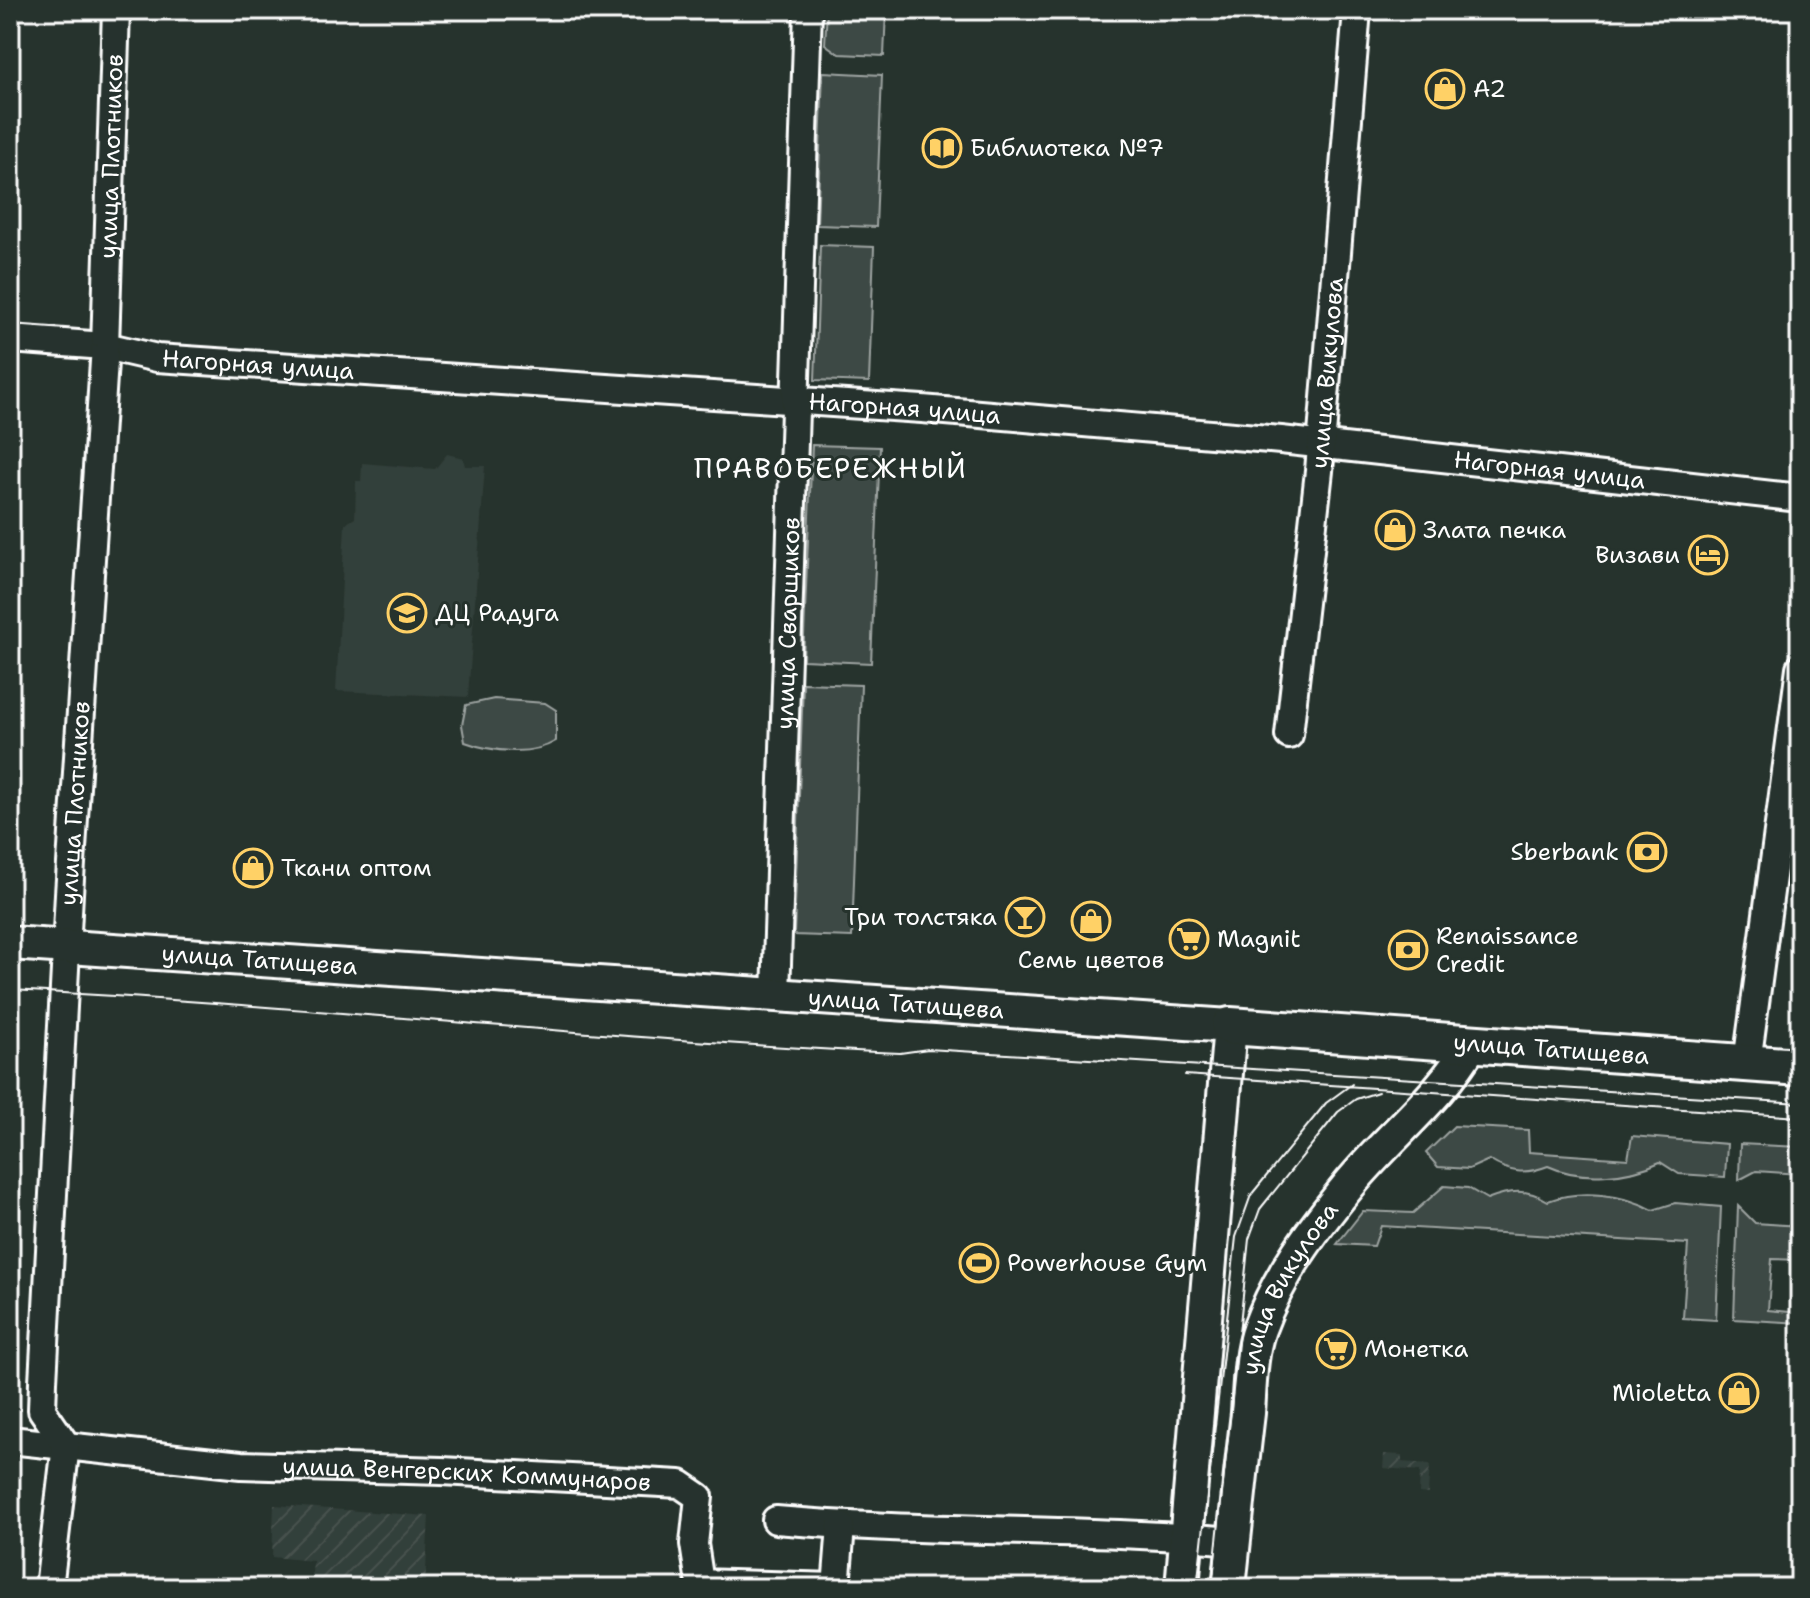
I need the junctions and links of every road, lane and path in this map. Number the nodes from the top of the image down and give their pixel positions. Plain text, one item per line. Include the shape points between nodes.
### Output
1 (116, 10) edge
2 (808, 10) edge
3 (1357, 10) edge
4 (10, 339) edge
5 (105, 346) junction
6 (795, 401) junction
7 (1321, 444) junction
8 (1800, 498) edge
9 (1800, 668) edge
10 (1289, 735) dead end
11 (10, 943) edge
12 (67, 947) junction
13 (776, 995) junction
14 (1230, 1026) junction
15 (1472, 1043) junction
16 (1747, 1063) junction
17 (1800, 1067) edge
18 (10, 1440) edge
19 (66, 1445) junction
20 (776, 1520) dead end
21 (841, 1526) junction
22 (1187, 1537) junction
23 (1234, 1541) junction
24 (49, 1588) edge
25 (836, 1588) edge
26 (1182, 1588) edge
27 (1229, 1588) edge

1 - 5 street, улица Плотников
2 - 6 street, улица Сварщиков
3 - 7 street, улица Викулова
4 - 5 street, Нагорная улица
5 - 6 street, Нагорная улица via 157,358
5 - 12 street, улица Плотников
6 - 7 street, Нагорная улица
6 - 13 street, улица Сварщиков
7 - 8 street, Нагорная улица
7 - 10 street, улица Викулова
9 - 16 street
11 - 12 street, улица Татищева
12 - 13 street, улица Татищева
12 - 19 street, улица Плотников via 42,1410
13 - 14 street, улица Татищева
14 - 15 main road, улица Татищева
14 - 22 street
15 - 16 main road, улица Татищева
15 - 23 street, улица Викулова via 1451,1079 1349,1185 1292,1260 1270,1301 1258,1332
16 - 17 main road, улица Татищева
18 - 19 street, улица Венгерских Коммунаров
19 - 24 street
19 - 25 street, улица Венгерских Коммунаров via 241,1465 680,1484 699,1497 694,1544 700,1583
20 - 21 street
21 - 22 street
21 - 25 street
22 - 23 street
22 - 26 street
23 - 27 street, улица Викулова

